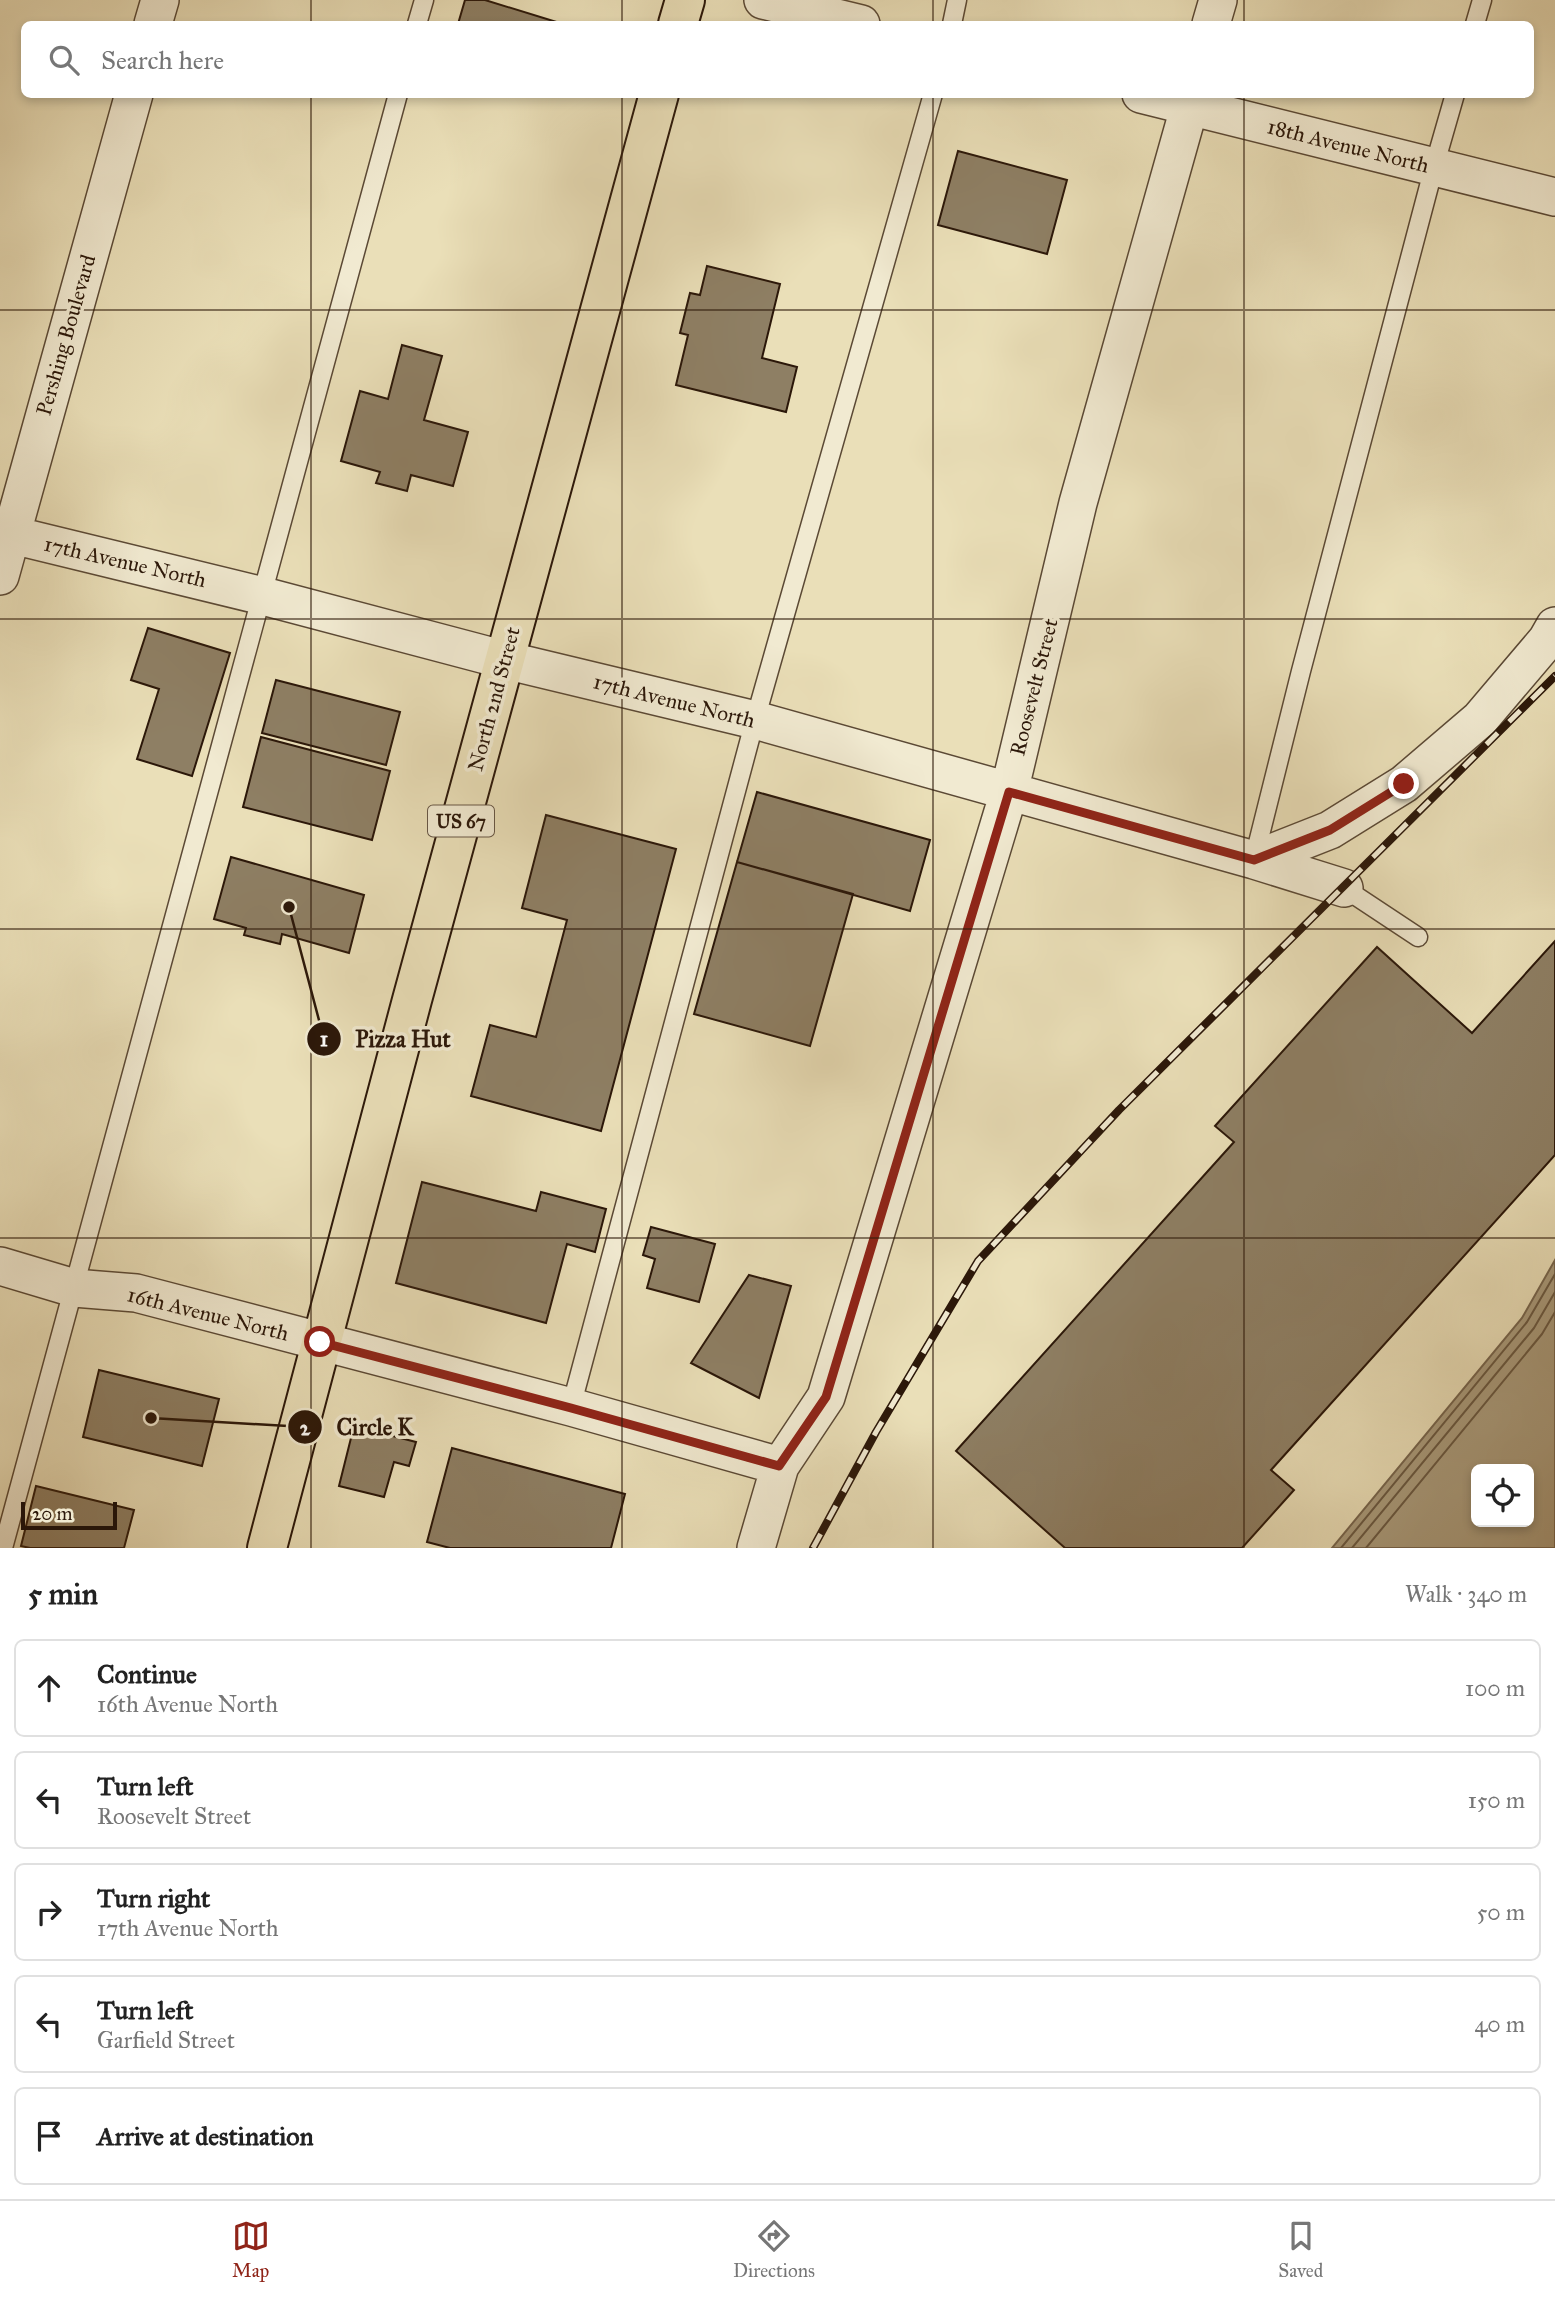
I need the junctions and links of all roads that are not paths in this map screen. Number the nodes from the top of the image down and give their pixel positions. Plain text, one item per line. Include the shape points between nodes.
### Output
1 (160, 0) edge
2 (424, 0) edge
3 (685, 0) edge
4 (762, 0) edge
5 (957, 0) edge
6 (1218, 0) edge
7 (1482, 0) edge
8 (154, 21) edge
9 (418, 21) edge
10 (679, 21) edge
11 (850, 21) edge
12 (953, 21) edge
13 (1212, 21) edge
14 (1476, 21) edge
15 (133, 98) edge
16 (397, 98) edge
17 (658, 98) edge
18 (932, 98) edge
19 (1170, 98) edge
20 (1454, 98) edge
21 (1191, 101) edge
22 (1434, 167) junction
23 (1555, 197) edge
24 (5, 534) edge
25 (0, 576) edge
26 (263, 596) junction
27 (1555, 626) edge
28 (505, 660) junction
29 (755, 720) junction
30 (1009, 792) junction
31 (1254, 860) junction
32 (1344, 888) joint
33 (1418, 937) dead end
34 (0, 1266) edge
35 (74, 1287) junction
36 (320, 1342) junction
37 (571, 1408) junction
38 (779, 1466) junction
39 (3, 1548) edge
40 (267, 1548) edge
41 (756, 1548) edge

1 - 8 street
2 - 9 lane
3 - 10 main road
4 - 11 street
5 - 12 lane
6 - 13 street
7 - 14 lane
15 - 24 street, Pershing Boulevard
16 - 26 lane
17 - 28 main road, North 2nd Street / US 67
18 - 29 lane
19 - 21 street, 18th Avenue North
20 - 22 lane
21 - 22 street, 18th Avenue North
21 - 30 street, Roosevelt Street via 1078,503
22 - 23 street, 18th Avenue North
22 - 31 lane
24 - 25 street, Pershing Boulevard
24 - 26 street, 17th Avenue North
26 - 28 street, 17th Avenue North
26 - 35 lane
27 - 31 street via 1480,719 1404,784 1330,830
28 - 29 street, 17th Avenue North
28 - 36 main road, North 2nd Street / US 67
29 - 30 street, 17th Avenue North
29 - 37 lane
30 - 31 street, 17th Avenue North
30 - 38 street, Roosevelt Street via 826,1397
31 - 32 street, 17th Avenue North
32 - 33 lane
34 - 35 street, 16th Avenue North
35 - 36 street, 16th Avenue North via 136,1293
35 - 39 lane
36 - 37 street, 16th Avenue North
36 - 40 main road, North 2nd Street / US 67
37 - 38 street, 16th Avenue North
38 - 41 street, Roosevelt Street

